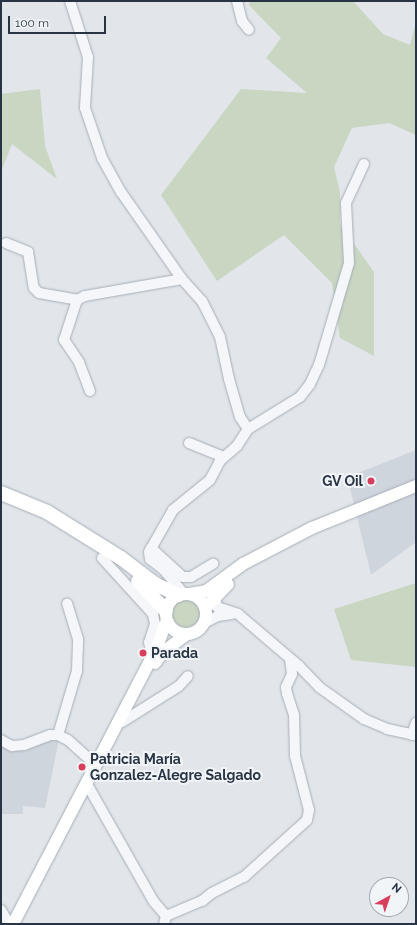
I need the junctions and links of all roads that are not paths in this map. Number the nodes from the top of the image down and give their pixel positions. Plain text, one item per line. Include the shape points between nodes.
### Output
1 (70, 1) edge
2 (237, 1) edge
3 (249, 30) dead end
4 (364, 164) dead end
5 (6, 243) dead end
6 (182, 279) junction
7 (77, 300) junction
8 (90, 391) dead end
9 (248, 429) junction
10 (189, 443) dead end
11 (223, 457) junction
12 (416, 486) edge
13 (1, 494) edge
14 (84, 535) junction
15 (151, 548) junction
16 (265, 553) junction
17 (102, 558) dead end
18 (214, 564) dead end
19 (165, 582) junction
20 (184, 594) junction
21 (215, 596) junction
22 (68, 604) dead end
23 (206, 609) junction
24 (225, 610) junction
25 (238, 614) junction
26 (167, 616) junction
27 (204, 623) junction
28 (187, 634) junction
29 (152, 656) junction
30 (290, 659) junction
31 (188, 676) dead end
32 (132, 703) junction
33 (142, 711) junction
34 (122, 722) junction
35 (416, 724) edge
36 (58, 735) junction
37 (414, 735) edge
38 (1, 740) edge
39 (94, 764) junction
40 (89, 791) junction
41 (1, 910) edge
42 (165, 920) edge
43 (9, 924) edge
44 (13, 924) edge
45 (18, 924) edge

1 - 6 street via 88,57 85,108 102,158 121,192
2 - 3 street via 242,21
4 - 9 street via 346,203 349,263 319,366 300,397
5 - 7 street via 28,252 34,288 39,293
6 - 7 street via 85,296
6 - 9 street via 202,301 220,337 228,379 240,417
7 - 8 street via 64,340 79,362
9 - 11 street via 237,446
10 - 11 street
11 - 15 street via 210,480 173,510
12 - 16 main road via 312,528
13 - 14 highway via 47,512
14 - 19 highway
14 - 26 highway via 153,594
15 - 18 street via 183,577 191,576
15 - 19 street via 150,559
16 - 20 main road via 243,564 206,590
16 - 21 main road
17 - 29 street via 153,614 155,624 149,642
19 - 20 highway
20 - 23 main road via 199,598
20 - 26 main road via 171,599
21 - 23 main road
21 - 24 street via 217,607
22 - 36 street via 78,639 77,671
23 - 24 street via 220,612
23 - 27 main road
24 - 25 street
25 - 27 street via 222,615
25 - 30 street
26 - 28 main road via 178,632
26 - 29 main road
27 - 28 main road via 197,631
28 - 32 main road via 163,652
29 - 39 main road
30 - 37 street via 319,687 364,719 387,730
30 - 42 street via 292,674 286,687 294,715 295,756 309,810 307,820 244,877
31 - 33 street via 179,686
32 - 33 street via 134,709
32 - 34 main road
33 - 34 street
34 - 40 main road
35 - 37 street
36 - 38 street via 50,735 24,745 12,746
36 - 39 street via 68,740
39 - 44 main road
40 - 42 street
40 - 45 main road
41 - 43 street

